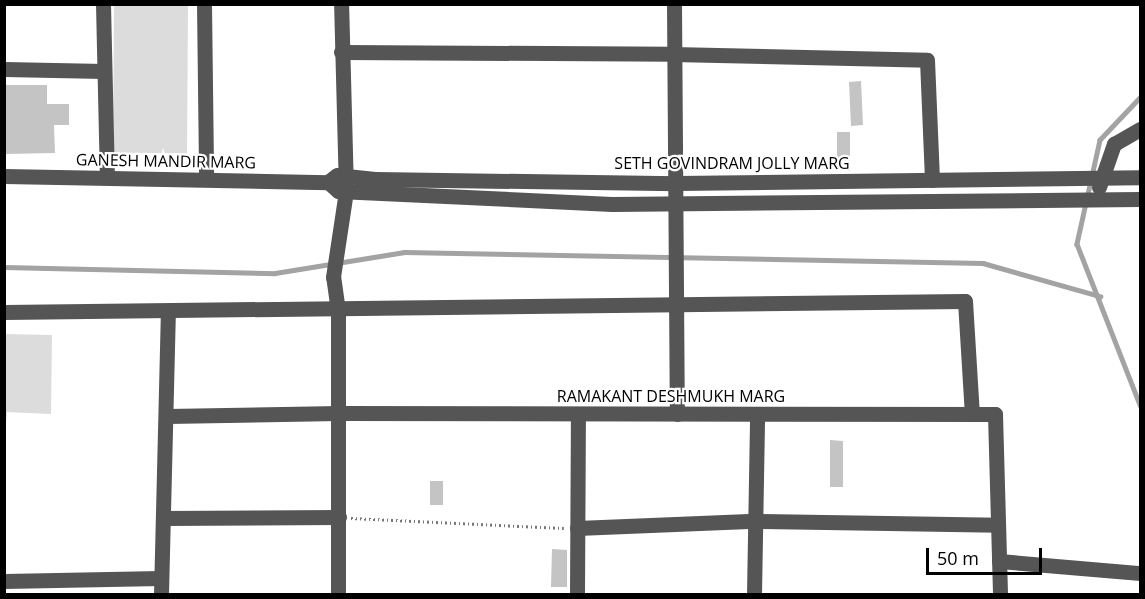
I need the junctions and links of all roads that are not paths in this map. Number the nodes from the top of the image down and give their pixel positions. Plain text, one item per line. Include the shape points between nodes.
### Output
1 (103, 4) edge
2 (204, 4) edge
3 (341, 4) edge
4 (674, 4) edge
5 (341, 52) junction
6 (672, 54) junction
7 (4, 69) edge
8 (104, 71) junction
9 (1140, 129) edge
10 (346, 175) junction
11 (4, 176) edge
12 (107, 177) junction
13 (1060, 177) junction
14 (1097, 177) junction
15 (1140, 177) edge
16 (206, 179) junction
17 (932, 180) junction
18 (327, 182) junction
19 (677, 183) junction
20 (346, 191) junction
21 (1060, 199) junction
22 (1097, 199) junction
23 (1140, 199) edge
24 (677, 204) junction
25 (678, 296) junction
26 (338, 311) junction
27 (4, 312) edge
28 (168, 312) junction
29 (339, 413) junction
30 (578, 414) junction
31 (677, 414) junction
32 (757, 414) junction
33 (972, 414) junction
34 (167, 416) junction
35 (339, 517) junction
36 (163, 518) junction
37 (755, 521) junction
38 (998, 525) junction
39 (577, 528) junction
40 (999, 561) junction
41 (1140, 573) edge
42 (161, 578) junction
43 (4, 581) edge
44 (161, 594) edge
45 (338, 594) edge
46 (577, 594) edge
47 (754, 594) edge
48 (1000, 594) edge

1 - 8 street
2 - 16 street
3 - 5 street
4 - 6 street
5 - 6 street
5 - 10 street
6 - 17 street via 927,60
6 - 19 street
7 - 8 street
8 - 12 street
9 - 14 street via 1113,144
10 - 18 street, SETH GOVINDRAM JOLLY MARG via 337,175
10 - 19 street, SETH GOVINDRAM JOLLY MARG via 375,179
10 - 20 street
11 - 12 street, GANESH MANDIR MARG
12 - 16 street, GANESH MANDIR MARG
13 - 14 street, SETH GOVINDRAM JOLLY MARG
13 - 17 street, SETH GOVINDRAM JOLLY MARG
13 - 21 street
14 - 15 street, SETH GOVINDRAM JOLLY MARG
14 - 22 street
16 - 18 street, GANESH MANDIR MARG
17 - 19 street, SETH GOVINDRAM JOLLY MARG
18 - 20 street via 338,191
19 - 24 street
20 - 24 street
20 - 26 street via 334,251
21 - 22 street
21 - 24 street
22 - 23 street
24 - 25 street
25 - 26 street
25 - 31 street
25 - 33 street via 965,302
26 - 28 street
26 - 29 street
27 - 28 street
28 - 34 street
29 - 30 street, RAMAKANT DESHMUKH MARG
29 - 34 street, RAMAKANT DESHMUKH MARG
29 - 35 street
30 - 31 street, RAMAKANT DESHMUKH MARG
30 - 39 street
31 - 32 street, RAMAKANT DESHMUKH MARG
32 - 33 street, RAMAKANT DESHMUKH MARG
32 - 37 street
33 - 38 street, RAMAKANT DESHMUKH MARG via 995,414
34 - 36 street
35 - 36 street
35 - 45 street
36 - 42 street
37 - 38 street
37 - 39 street
37 - 47 street
38 - 40 street, RAMAKANT DESHMUKH MARG
39 - 46 street
40 - 41 street
40 - 48 street, RAMAKANT DESHMUKH MARG
42 - 43 street
42 - 44 street

